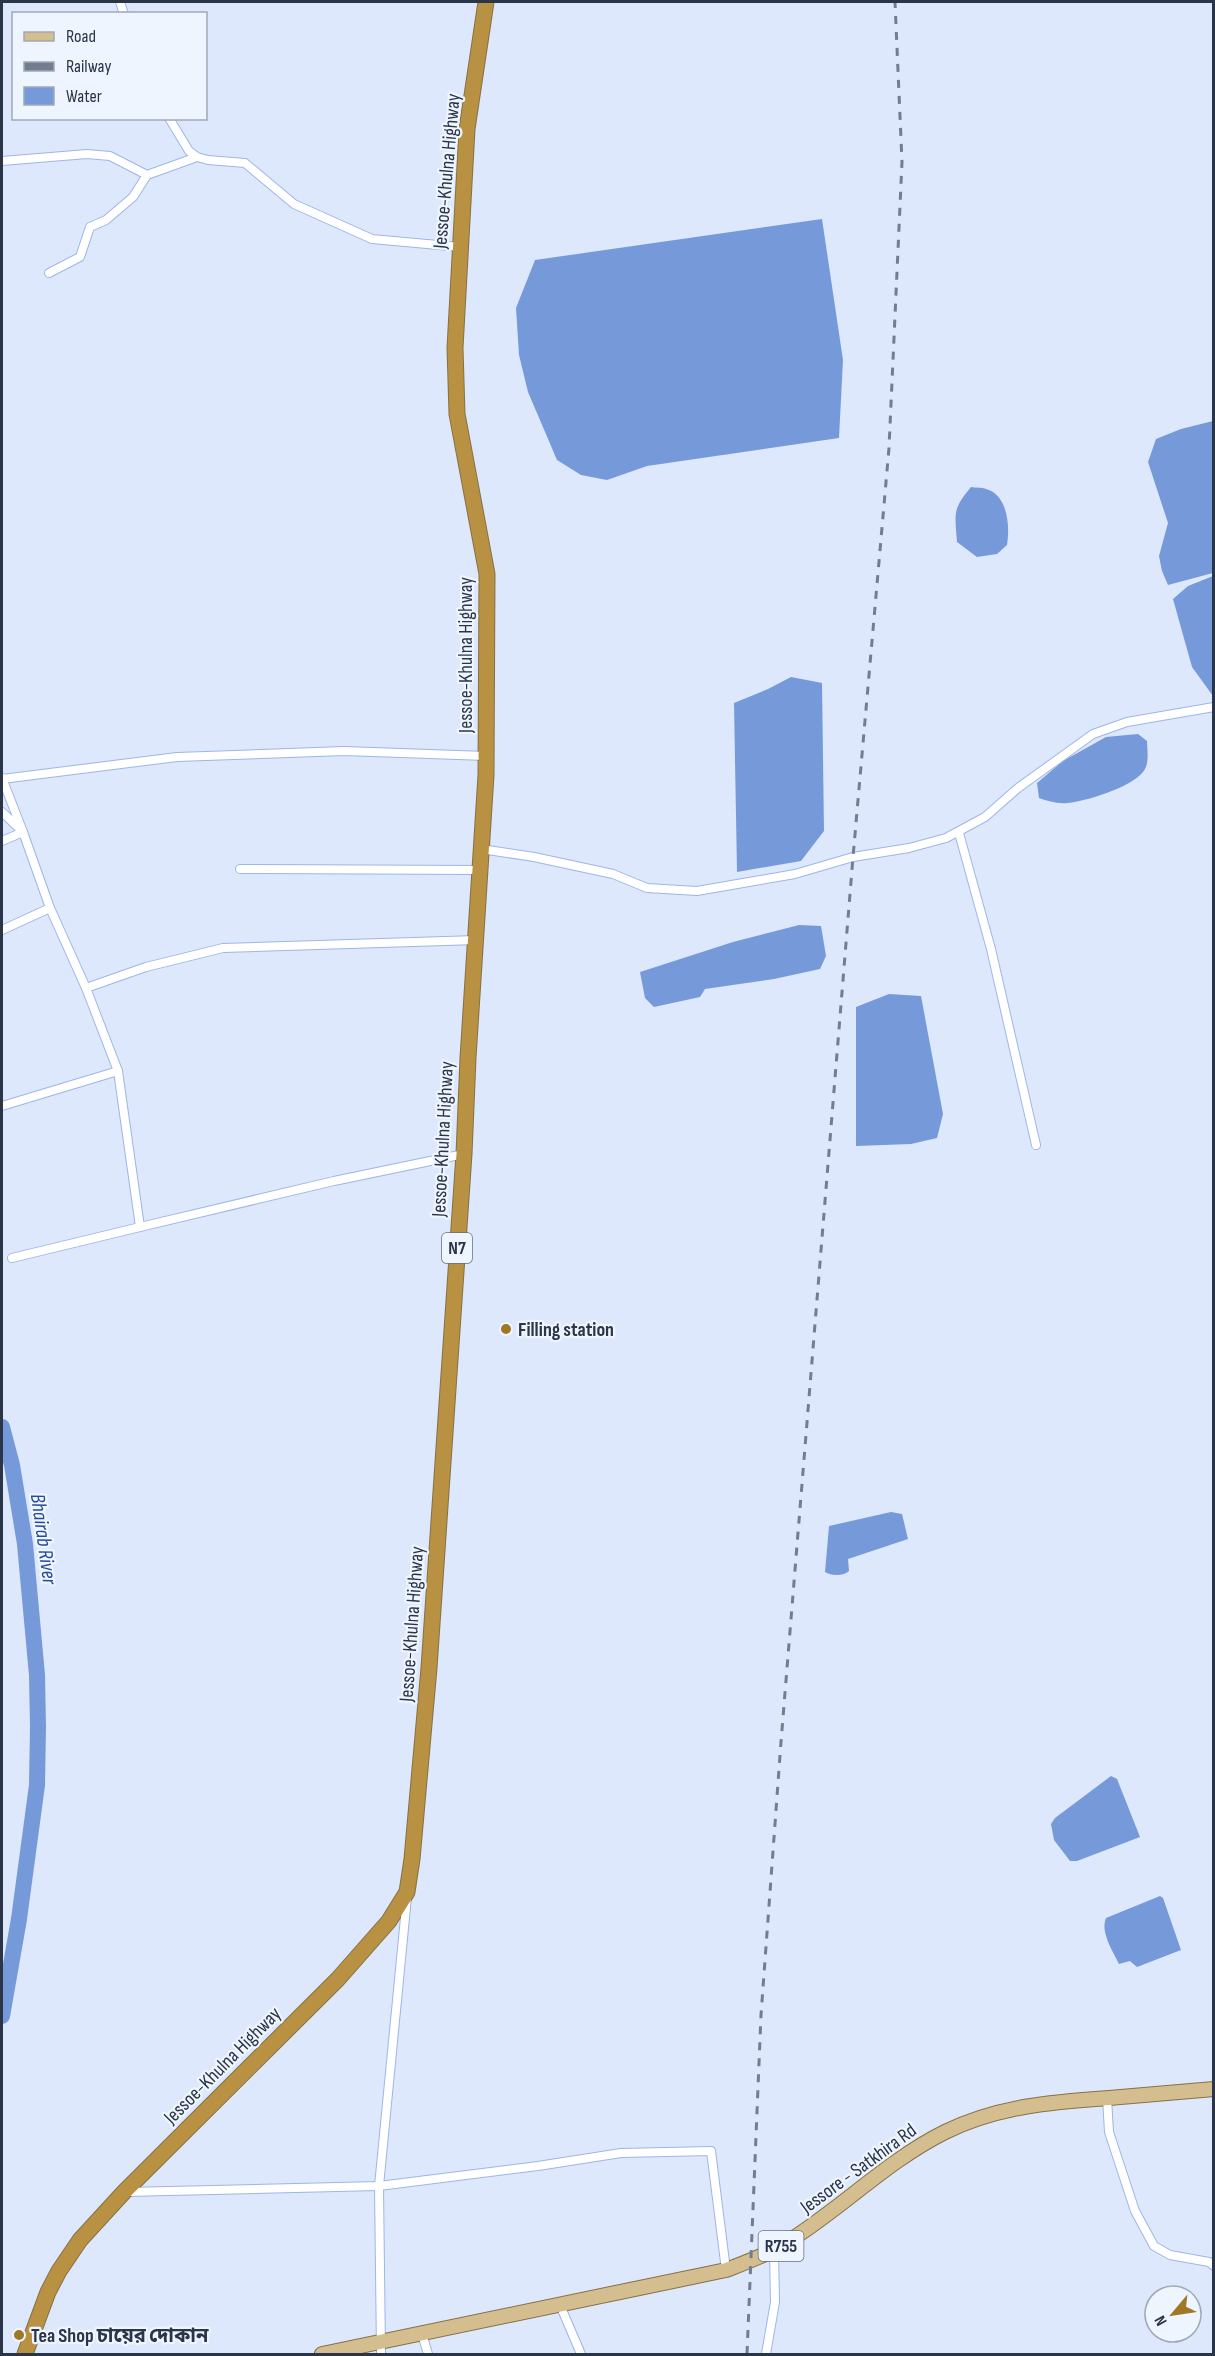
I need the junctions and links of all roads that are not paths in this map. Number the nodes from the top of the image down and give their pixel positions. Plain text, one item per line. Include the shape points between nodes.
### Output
1 (486, 2) edge
2 (171, 120) edge
3 (197, 157) junction
4 (2, 161) edge
5 (147, 175) junction
6 (460, 247) junction
7 (50, 273) dead end
8 (1214, 707) edge
9 (486, 756) junction
10 (2, 778) edge
11 (2, 812) edge
12 (22, 832) junction
13 (959, 833) junction
14 (2, 841) edge
15 (481, 849) junction
16 (240, 868) dead end
17 (480, 870) junction
18 (51, 908) junction
19 (2, 930) edge
20 (477, 940) junction
21 (86, 988) junction
22 (118, 1071) junction
23 (2, 1106) edge
24 (1036, 1145) dead end
25 (464, 1154) junction
26 (140, 1227) junction
27 (12, 1258) dead end
28 (407, 1892) junction
29 (1214, 2089) edge
30 (1107, 2098) junction
31 (379, 2186) junction
32 (124, 2192) junction
33 (774, 2250) junction
34 (1214, 2266) edge
35 (726, 2270) junction
36 (560, 2305) junction
37 (422, 2334) junction
38 (382, 2348) edge
39 (25, 2355) edge
40 (322, 2355) edge
41 (428, 2355) edge
42 (581, 2355) edge
43 (766, 2355) edge

1 - 6 highway, Jessoe-Khulna Highway / N7 via 467,129
2 - 3 street via 189,151
3 - 5 street
3 - 6 street via 245,163 294,204 372,239
4 - 5 street via 87,154 110,156
5 - 7 street via 133,197 106,220 90,227 80,257
6 - 9 highway, Jessoe-Khulna Highway / N7 via 455,348 457,414 487,574
8 - 13 street via 1127,722 1093,734
9 - 10 street via 344,751 177,757
9 - 15 highway, Jessoe-Khulna Highway / N7
10 - 12 street
11 - 12 street
12 - 14 street
12 - 18 street
13 - 15 street via 795,874 697,891 647,888 613,874
13 - 24 street via 992,949
15 - 17 highway, Jessoe-Khulna Highway / N7
16 - 17 street
17 - 20 highway, Jessoe-Khulna Highway / N7
18 - 19 street
18 - 21 street
20 - 21 street via 223,948 146,967
20 - 25 highway, Jessoe-Khulna Highway / N7
21 - 22 street
22 - 23 street
22 - 26 street
25 - 26 street
25 - 28 highway, Jessoe-Khulna Highway / N7 via 429,1668
26 - 27 street
28 - 31 street
28 - 32 highway, Jessoe-Khulna Highway / N7 via 389,1921 338,1979
29 - 30 main road, Jessore - Satkhira Rd / R755
30 - 33 main road, Jessore - Satkhira Rd / R755 via 1016,2108 986,2115 946,2132 901,2159
30 - 34 street via 1109,2132 1135,2211 1154,2246 1170,2255
31 - 32 street
31 - 35 street via 621,2153 711,2151
31 - 38 street
32 - 39 highway, Jessoe-Khulna Highway / N7 via 80,2240 59,2271
33 - 35 main road, Jessore - Satkhira Rd / R755
33 - 43 street via 775,2302
35 - 36 main road, Jessore - Satkhira Rd / R755
36 - 37 main road, Jessore - Satkhira Rd / R755
36 - 42 street
37 - 38 main road, Jessore - Satkhira Rd / R755
37 - 41 street
38 - 40 main road, Jessore - Satkhira Rd / R755

